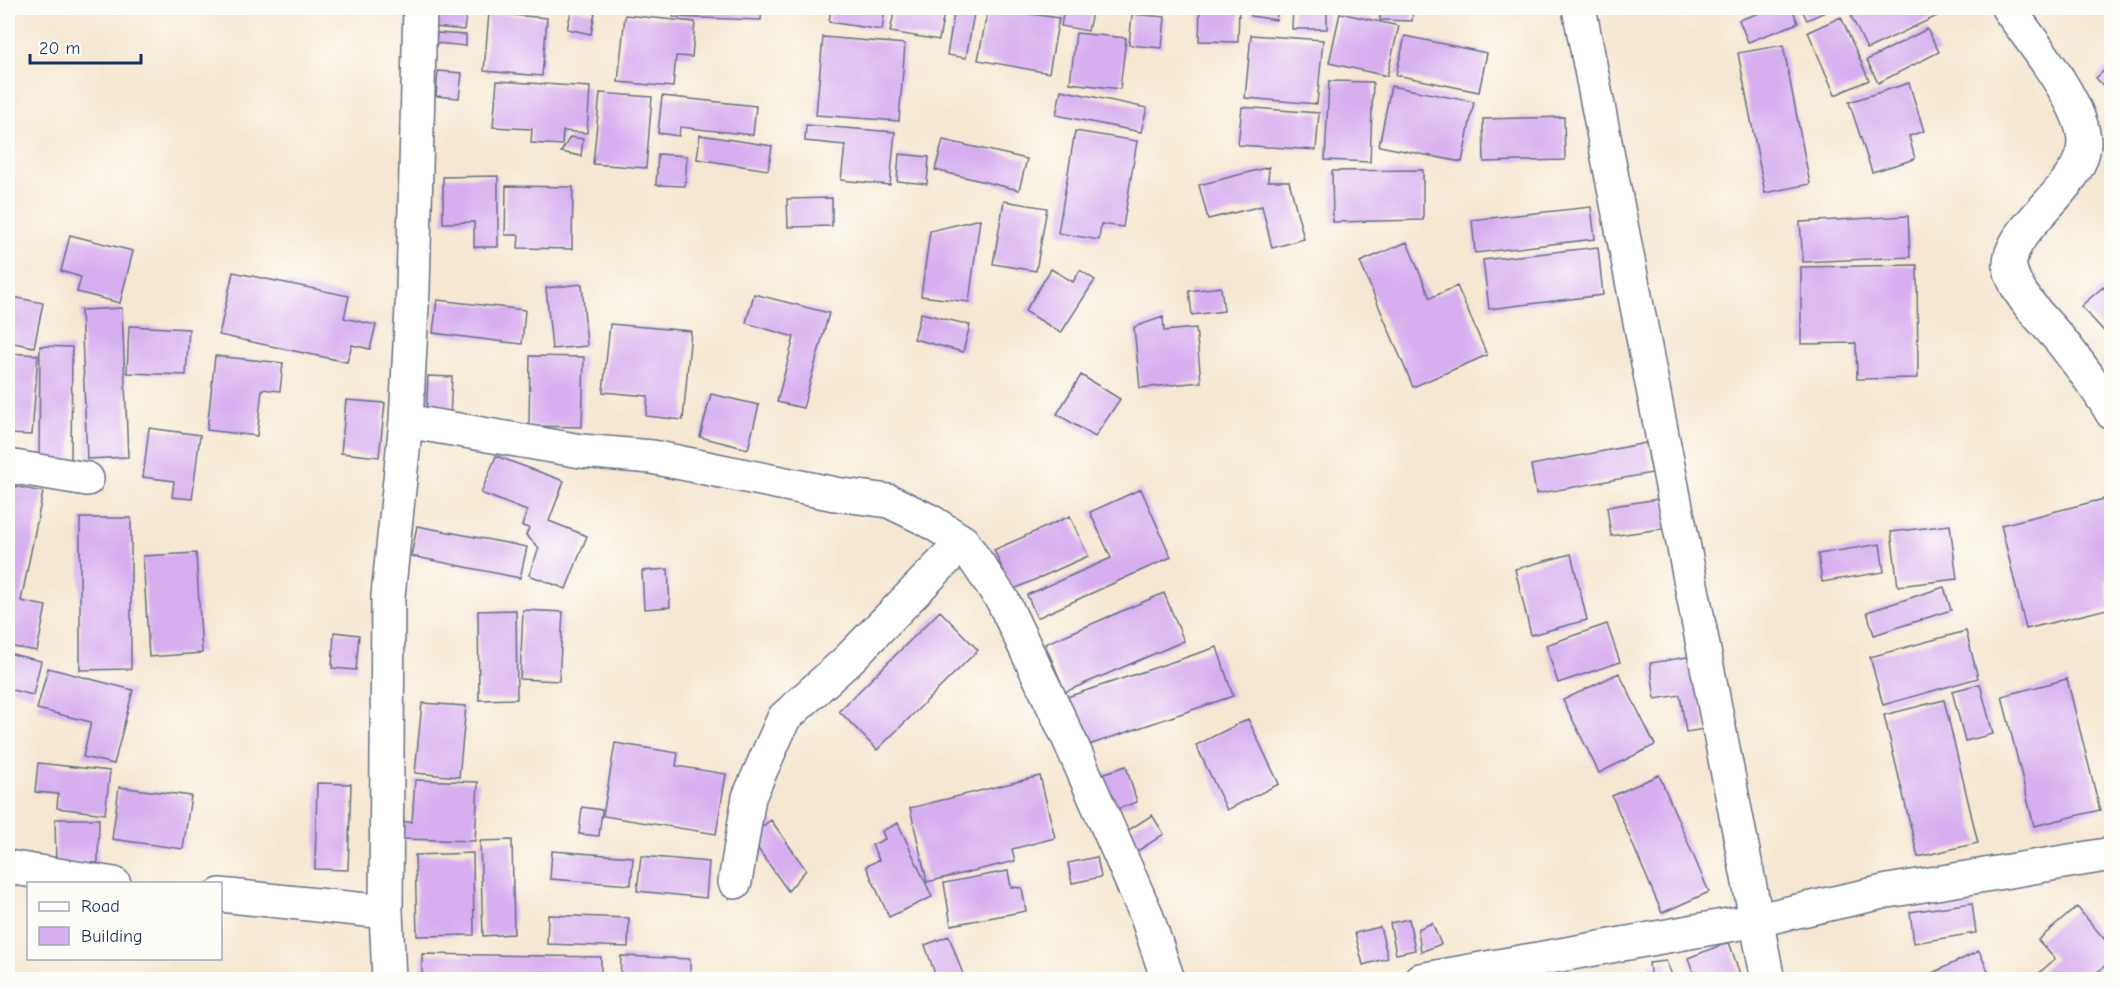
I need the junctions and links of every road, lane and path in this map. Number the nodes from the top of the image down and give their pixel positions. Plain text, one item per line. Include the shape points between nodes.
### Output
1 (420, 8) edge
2 (1579, 8) edge
3 (2008, 8) edge
4 (2112, 413) edge
5 (405, 421) junction
6 (8, 466) edge
7 (87, 479) dead end
8 (963, 542) junction
9 (2112, 854) edge
10 (8, 867) edge
11 (102, 882) edge
12 (735, 882) dead end
13 (222, 895) edge
14 (386, 912) junction
15 (1756, 920) junction
16 (389, 980) edge
17 (1168, 980) edge
18 (1420, 980) edge
19 (1768, 980) edge

1 - 5 street
2 - 15 street
3 - 4 street via 2076,110 2084,142 2073,174 2013,246 2010,271 2024,296
5 - 8 street via 581,451 652,457 889,501
5 - 14 street via 388,596
6 - 7 street
8 - 12 street via 848,660 784,718 749,797
8 - 17 street via 1003,602 1069,739 1146,914
9 - 15 street via 1888,891
10 - 11 street
13 - 14 street
14 - 16 street
15 - 18 street
15 - 19 street

